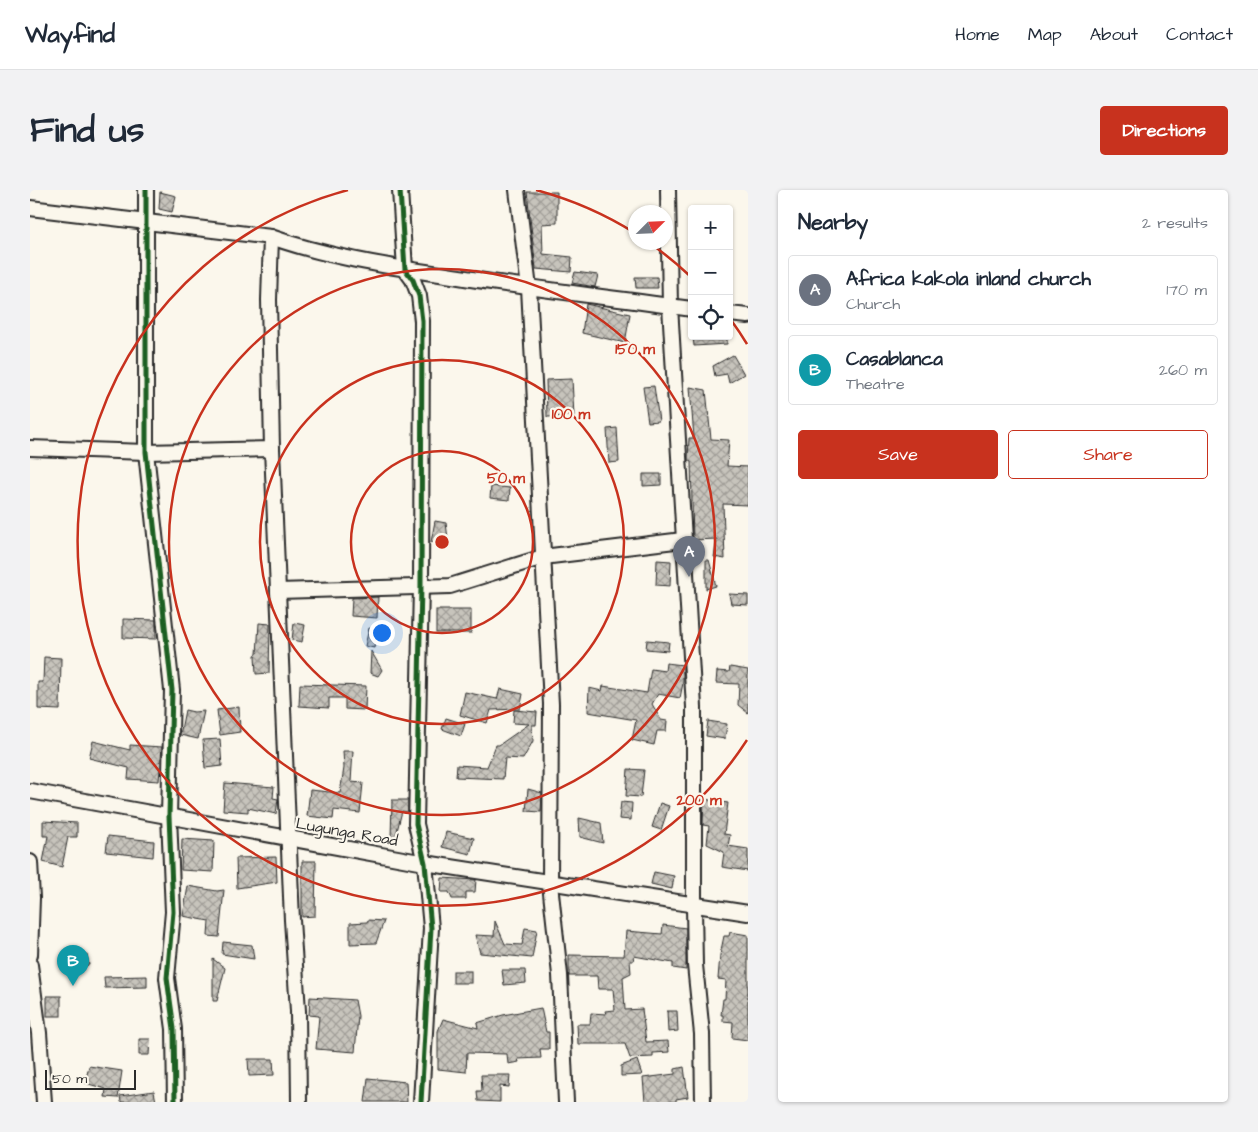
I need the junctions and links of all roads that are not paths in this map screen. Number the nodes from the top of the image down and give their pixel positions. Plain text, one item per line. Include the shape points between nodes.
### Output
1 (146, 190) edge
2 (400, 190) edge
3 (517, 190) edge
4 (668, 190) edge
5 (30, 208) edge
6 (145, 221) junction
7 (271, 237) junction
8 (405, 269) junction
9 (529, 288) junction
10 (670, 306) junction
11 (688, 308) edge
12 (733, 314) edge
13 (748, 316) edge
14 (30, 448) edge
15 (272, 449) junction
16 (146, 452) junction
17 (683, 540) junction
18 (543, 557) junction
19 (421, 586) junction
20 (278, 591) junction
21 (30, 792) edge
22 (169, 816) junction
23 (289, 840) junction
24 (30, 862) edge
25 (425, 863) junction
26 (550, 884) junction
27 (694, 906) junction
28 (748, 913) edge
29 (30, 955) edge
30 (30, 965) edge
31 (44, 1102) edge
32 (175, 1102) edge
33 (299, 1102) edge
34 (421, 1102) edge
35 (566, 1102) edge
36 (703, 1102) edge

1 - 6 street
2 - 8 street
3 - 9 street
4 - 10 street
5 - 6 street
6 - 7 street
6 - 16 street
7 - 8 street via 301,248
7 - 15 street
8 - 9 street
8 - 19 street via 419,296 422,321
9 - 10 street
9 - 18 street
10 - 11 street
10 - 17 street
12 - 13 street
14 - 16 street
15 - 16 street
15 - 20 street
16 - 22 street via 172,690
17 - 18 street
17 - 27 street via 694,707
18 - 19 street via 450,586
18 - 26 street via 551,704
19 - 20 street
19 - 25 street via 416,824
20 - 23 street
21 - 22 street, Lugunga Road
22 - 23 street, Lugunga Road
22 - 32 street via 173,912 167,978 174,1029
23 - 25 street, Lugunga Road
23 - 33 street
24 - 29 street
25 - 26 street, Lugunga Road
25 - 34 street via 431,928
26 - 27 street, Lugunga Road
26 - 35 street via 560,975
27 - 28 street, Lugunga Road
27 - 36 street
30 - 31 street

